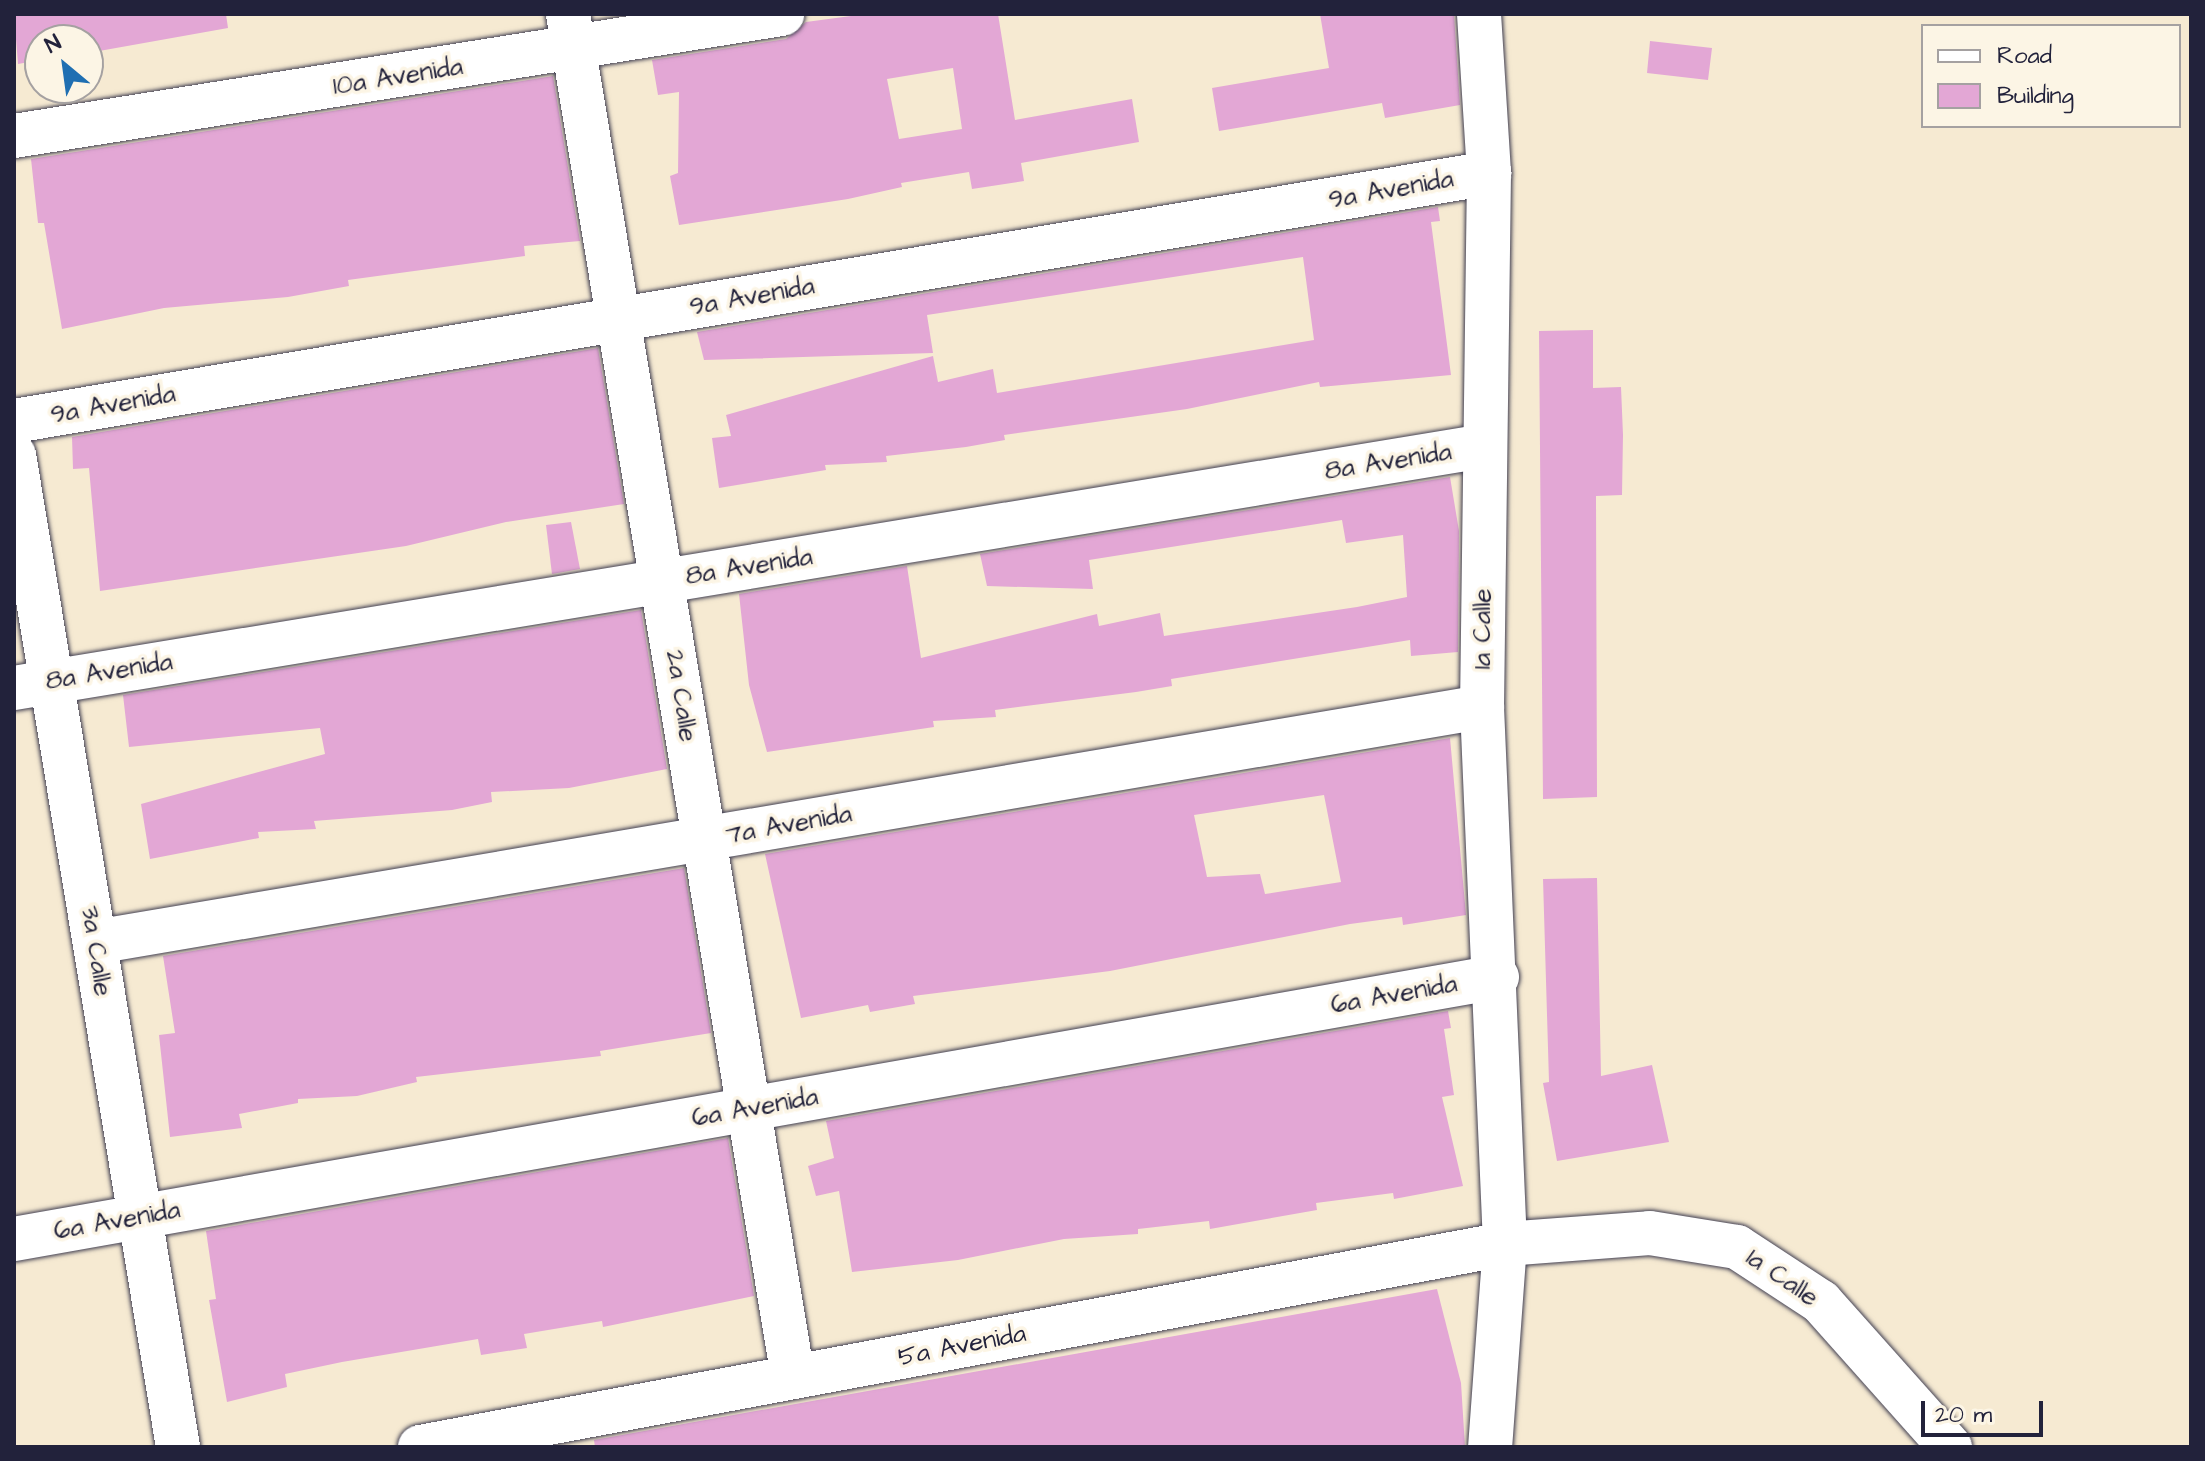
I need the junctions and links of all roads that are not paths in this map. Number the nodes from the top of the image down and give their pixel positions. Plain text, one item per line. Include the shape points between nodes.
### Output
1 (782, 14) edge
2 (1479, 14) edge
3 (571, 32) edge
4 (14, 136) edge
5 (1489, 173) junction
6 (619, 320) junction
7 (14, 421) edge
8 (1483, 446) junction
9 (14, 455) edge
10 (662, 581) junction
11 (33, 684) edge
12 (1482, 707) junction
13 (704, 839) junction
14 (95, 942) junction
15 (1497, 977) junction
16 (749, 1109) junction
17 (140, 1217) junction
18 (14, 1239) edge
19 (1505, 1244) junction
20 (793, 1377) junction
21 (178, 1447) edge
22 (420, 1447) edge
23 (1490, 1447) edge
24 (1950, 1447) edge

1 - 3 street, 10a Avenida
2 - 5 street, 1a Calle
3 - 4 street, 10a Avenida
3 - 6 street, 2a Calle
5 - 6 street, 9a Avenida
5 - 8 street, 1a Calle
6 - 7 street, 9a Avenida
6 - 10 street, 2a Calle
8 - 10 street, 8a Avenida
8 - 12 street, 1a Calle
9 - 11 street, 3a Calle
10 - 11 street, 8a Avenida
10 - 13 street, 2a Calle
11 - 14 street, 3a Calle
12 - 13 street, 7a Avenida
12 - 15 street, 1a Calle
13 - 14 street, 7a Avenida
13 - 16 street, 2a Calle
14 - 17 street, 3a Calle
15 - 16 street, 6a Avenida
15 - 19 street, 1a Calle
16 - 17 street, 6a Avenida
16 - 20 street, 2a Calle
17 - 18 street, 6a Avenida
17 - 21 street, 3a Calle
19 - 20 street, 5a Avenida
19 - 23 street, 1a Calle
19 - 24 street, 1a Calle via 1650,1233 1737,1247 1821,1302
20 - 22 street, 5a Avenida

